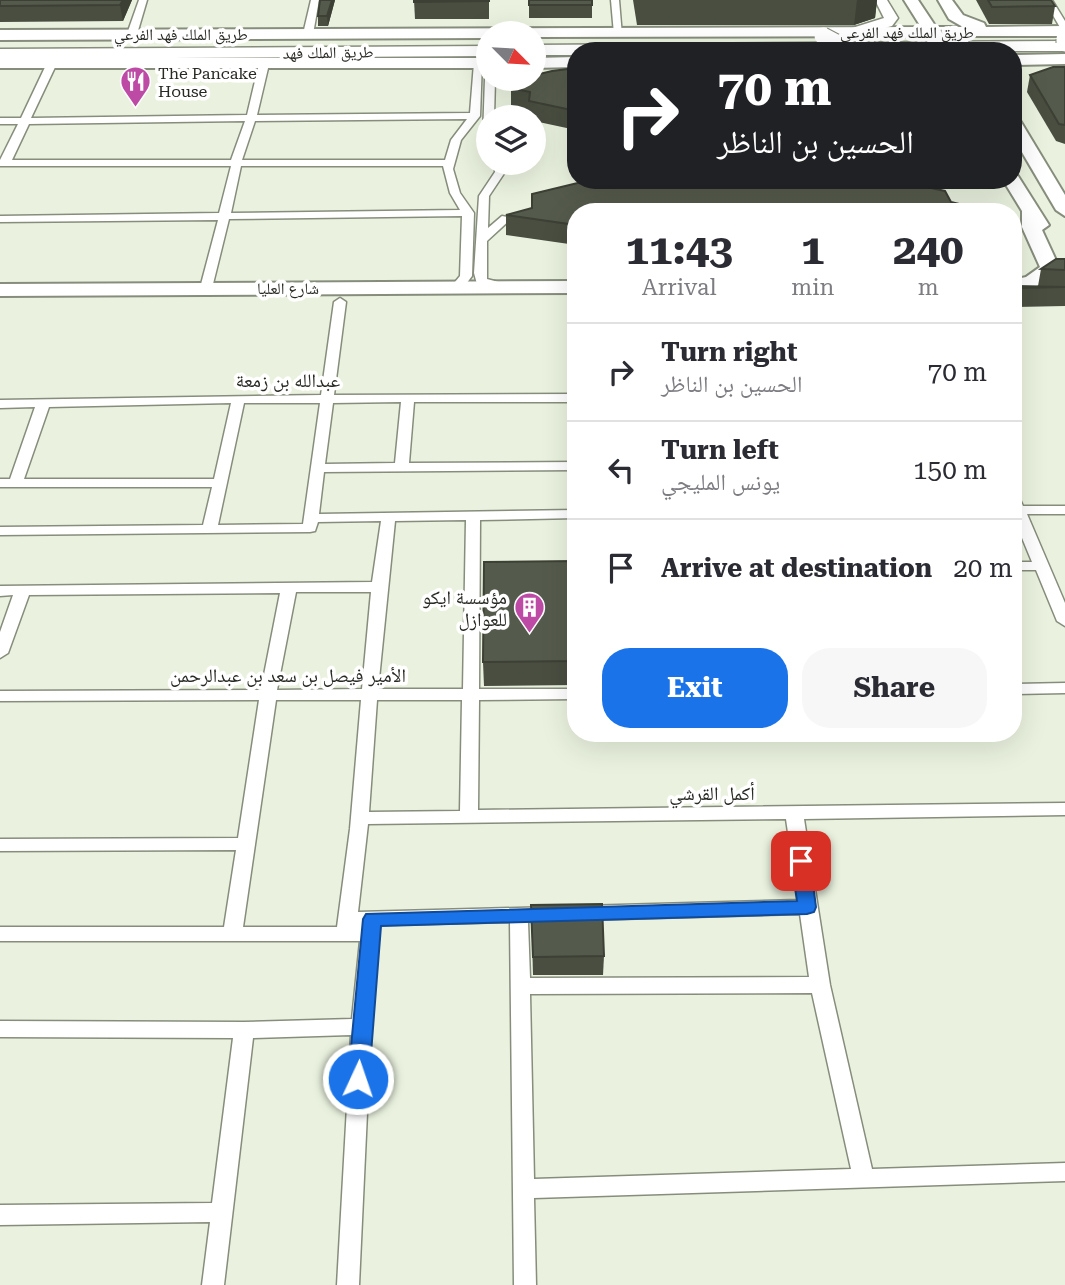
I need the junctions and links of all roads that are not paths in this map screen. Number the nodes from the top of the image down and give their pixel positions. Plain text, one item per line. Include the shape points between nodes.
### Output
1 (143, 0) edge
2 (315, 0) edge
3 (615, 0) edge
4 (881, 0) edge
5 (911, 0) edge
6 (1048, 0) edge
7 (946, 16) edge
8 (854, 32) junction
9 (932, 32) junction
10 (476, 33) edge
11 (546, 33) edge
12 (791, 33) junction
13 (132, 34) junction
14 (308, 34) junction
15 (395, 34) junction
16 (619, 34) junction
17 (824, 36) joint
18 (1065, 36) edge
19 (0, 39) edge
20 (610, 42) edge
21 (837, 42) edge
22 (837, 42) edge
23 (937, 42) edge
24 (959, 42) edge
25 (258, 43) junction
26 (476, 43) edge
27 (546, 43) edge
28 (567, 43) edge
29 (567, 49) edge
30 (546, 50) edge
31 (221, 53) junction
32 (0, 54) edge
33 (476, 59) edge
34 (476, 59) edge
35 (1065, 59) edge
36 (1022, 61) edge
37 (567, 62) edge
38 (0, 63) edge
39 (45, 63) junction
40 (546, 63) edge
41 (264, 64) junction
42 (475, 80) joint
43 (489, 91) edge
44 (488, 99) junction
45 (488, 105) edge
46 (475, 116) junction
47 (251, 118) junction
48 (23, 120) junction
49 (0, 121) edge
50 (476, 134) edge
51 (1022, 137) edge
52 (456, 140) junction
53 (236, 166) junction
54 (448, 166) junction
55 (1, 168) edge
56 (498, 175) edge
57 (1017, 189) edge
58 (488, 192) junction
59 (455, 193) junction
60 (1065, 210) edge
61 (1030, 212) junction
62 (468, 213) junction
63 (222, 218) junction
64 (506, 218) edge
65 (0, 219) edge
66 (482, 240) junction
67 (1065, 265) edge
68 (1022, 284) edge
69 (1065, 284) edge
70 (1022, 286) edge
71 (505, 287) junction
72 (567, 287) edge
73 (205, 288) junction
74 (0, 290) edge
75 (433, 295) junction
76 (1045, 296) edge
77 (1022, 297) edge
78 (567, 301) edge
79 (340, 302) junction
80 (0, 303) edge
81 (408, 398) junction
82 (567, 398) edge
83 (238, 399) junction
84 (328, 399) junction
85 (0, 404) edge
86 (43, 404) junction
87 (567, 466) edge
88 (402, 467) junction
89 (318, 468) junction
90 (0, 483) edge
91 (16, 483) junction
92 (220, 484) junction
93 (1022, 507) edge
94 (1065, 510) edge
95 (567, 514) edge
96 (474, 515) junction
97 (389, 516) junction
98 (1022, 521) edge
99 (310, 523) junction
100 (210, 528) junction
101 (0, 531) edge
102 (1022, 566) edge
103 (1043, 566) junction
104 (376, 587) junction
105 (289, 588) junction
106 (23, 590) junction
107 (0, 591) edge
108 (1065, 621) edge
109 (0, 653) edge
110 (1065, 688) edge
111 (1022, 689) edge
112 (567, 694) edge
113 (471, 695) junction
114 (0, 696) edge
115 (268, 696) junction
116 (367, 696) junction
117 (1065, 809) edge
118 (794, 814) junction
119 (469, 816) junction
120 (359, 818) junction
121 (246, 844) junction
122 (0, 845) edge
123 (807, 907) junction
124 (519, 915) junction
125 (347, 926) junction
126 (371, 927) junction
127 (233, 933) junction
128 (0, 934) edge
129 (820, 985) junction
130 (521, 986) junction
131 (361, 1027) junction
132 (0, 1029) edge
133 (244, 1030) junction
134 (1065, 1172) edge
135 (864, 1180) junction
136 (523, 1189) junction
137 (221, 1212) junction
138 (0, 1215) edge
139 (213, 1285) edge
140 (348, 1285) edge
141 (525, 1285) edge

1 - 13 street
2 - 14 street
3 - 16 street
4 - 8 street via 891,18 887,23
5 - 9 main road
6 - 18 street
7 - 9 main road, طريق الملك فهد الفرعي
7 - 18 main road, طريق الملك فهد الفرعي
7 - 24 main road, bridge
8 - 9 main road, طريق الملك فهد الفرعي
8 - 12 main road, طريق الملك فهد الفرعي
9 - 23 main road, bridge
10 - 15 main road, طريق الملك فهد الفرعي
11 - 16 main road, طريق الملك فهد الفرعي
12 - 16 main road, طريق الملك فهد الفرعي
12 - 17 main road
13 - 14 main road, طريق الملك فهد الفرعي
13 - 19 main road, طريق الملك فهد الفرعي
14 - 15 main road, طريق الملك فهد الفرعي
15 - 25 highway
17 - 22 main road, bridge
18 - 20 highway
18 - 21 highway
19 - 25 highway, طريق الملك فهد
25 - 26 highway, طريق الملك فهد
27 - 28 highway
29 - 30 highway
31 - 32 highway, طريق الملك فهد
31 - 33 highway, طريق الملك فهد
31 - 39 highway via 197,58
34 - 41 main road, طريق الملك فهد الفرعي
35 - 36 main road
37 - 40 main road
38 - 39 main road, طريق الملك فهد الفرعي
39 - 41 main road, طريق الملك فهد الفرعي
39 - 48 street
41 - 47 street
42 - 44 street
42 - 46 street
43 - 44 street
44 - 45 street
46 - 47 street
46 - 52 street
47 - 48 street
47 - 53 street
48 - 49 street
48 - 55 street
50 - 52 street
51 - 60 main road
52 - 54 street
53 - 54 street
53 - 55 street
53 - 63 street
54 - 59 street
56 - 58 street
57 - 61 main road
58 - 59 street
58 - 66 street via 484,195
59 - 62 street
61 - 67 main road
61 - 68 main road via 1031,227 1050,269
62 - 63 street
62 - 75 street via 466,276 459,285
63 - 65 street
63 - 73 street
64 - 66 street
66 - 71 street via 481,281
69 - 70 main road
71 - 72 main road, شارع العليا
71 - 75 main road, شارع العليا
73 - 74 main road, شارع العليا
73 - 75 main road, شارع العليا
75 - 78 main road, شارع العليا
75 - 79 main road, شارع العليا
76 - 77 main road
79 - 80 main road, شارع العليا
79 - 84 street
81 - 82 street, عبدالله بن زمعة
81 - 84 street, عبدالله بن زمعة
81 - 88 street
83 - 84 street, عبدالله بن زمعة
83 - 86 street, عبدالله بن زمعة
83 - 92 street
84 - 89 street
85 - 86 street, عبدالله بن زمعة
86 - 91 street
87 - 88 street
88 - 89 street
89 - 99 street
90 - 91 street
91 - 92 street
92 - 100 street
93 - 94 street
95 - 96 street
96 - 97 street
96 - 113 street via 480,571
97 - 99 street
97 - 104 street
98 - 103 street
99 - 100 street
100 - 101 street
102 - 103 street
103 - 108 street
104 - 105 street
104 - 116 street
105 - 106 street
105 - 115 street
106 - 107 street
106 - 109 street
110 - 111 street
112 - 113 street, الأمير فيصل بن سعد بن عبدالرحمن
113 - 116 street, الأمير فيصل بن سعد بن عبدالرحمن
113 - 119 street
114 - 115 street, الأمير فيصل بن سعد بن عبدالرحمن
115 - 116 street, الأمير فيصل بن سعد بن عبدالرحمن
115 - 121 street
116 - 120 street
117 - 118 street, أكمل القرشي
118 - 119 street, أكمل القرشي
118 - 123 street
119 - 120 street, أكمل القرشي
120 - 125 street
121 - 122 street
121 - 127 street
123 - 124 street
123 - 129 street
124 - 126 street
124 - 130 street
125 - 126 street
125 - 127 street
126 - 131 street
127 - 128 street
129 - 130 street
129 - 135 street
130 - 136 street
131 - 133 street
131 - 140 street
132 - 133 street
133 - 137 street
134 - 135 street
135 - 136 street
136 - 141 street
137 - 138 street
137 - 139 street

